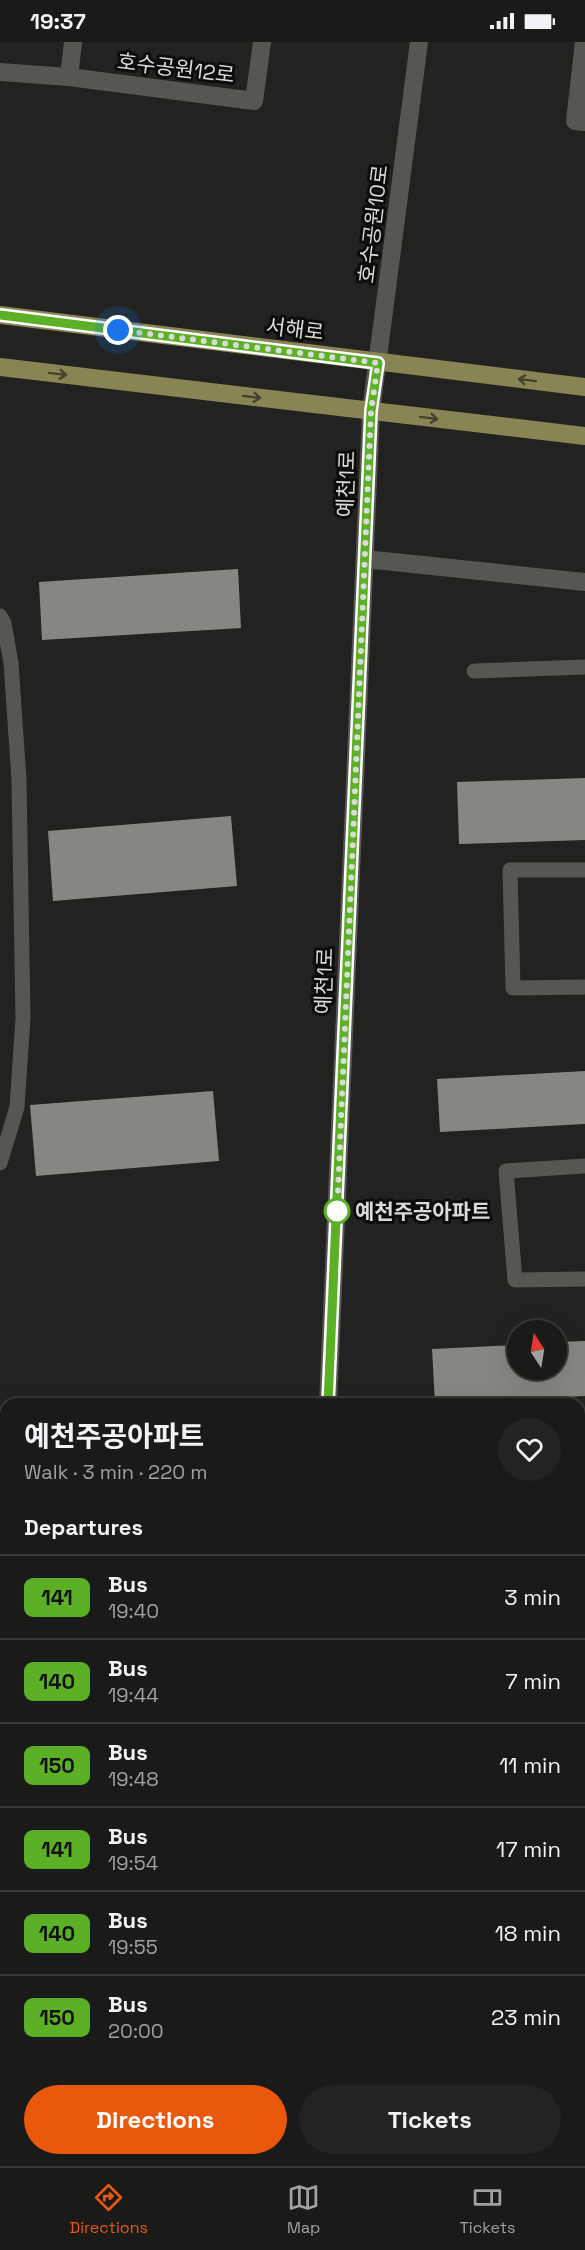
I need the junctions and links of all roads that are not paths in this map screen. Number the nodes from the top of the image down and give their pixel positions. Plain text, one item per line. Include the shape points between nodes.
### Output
1 (73, 42) edge
2 (262, 42) edge
3 (419, 42) edge
4 (584, 42) edge
5 (0, 72) edge
6 (69, 77) junction
7 (585, 122) edge
8 (0, 315) edge
9 (378, 363) junction
10 (0, 367) edge
11 (585, 387) edge
12 (371, 411) junction
13 (585, 436) edge
14 (365, 559) junction
15 (585, 582) edge
16 (0, 616) edge
17 (585, 667) edge
18 (474, 671) dead end
19 (585, 870) edge
20 (585, 987) edge
21 (0, 1163) edge
22 (585, 1166) edge
23 (585, 1279) edge
24 (328, 1398) edge

1 - 6 street
2 - 6 street, 호수공원12로 via 254,101
3 - 9 street, 호수공원10로
4 - 7 street via 575,121
5 - 6 street, 호수공원12로
8 - 9 main road, 서해로
11 -> 9 main road, 서해로
9 - 12 street, 호수공원10로
10 -> 12 main road
12 -> 13 main road
12 - 14 street, 예천1로
14 - 15 street
14 - 24 street, 예천1로
16 - 21 lane via 11,663 19,780 23,1018 17,1107
17 - 18 lane
19 - 20 lane via 510,870 513,988
22 - 23 lane via 506,1171 515,1280

